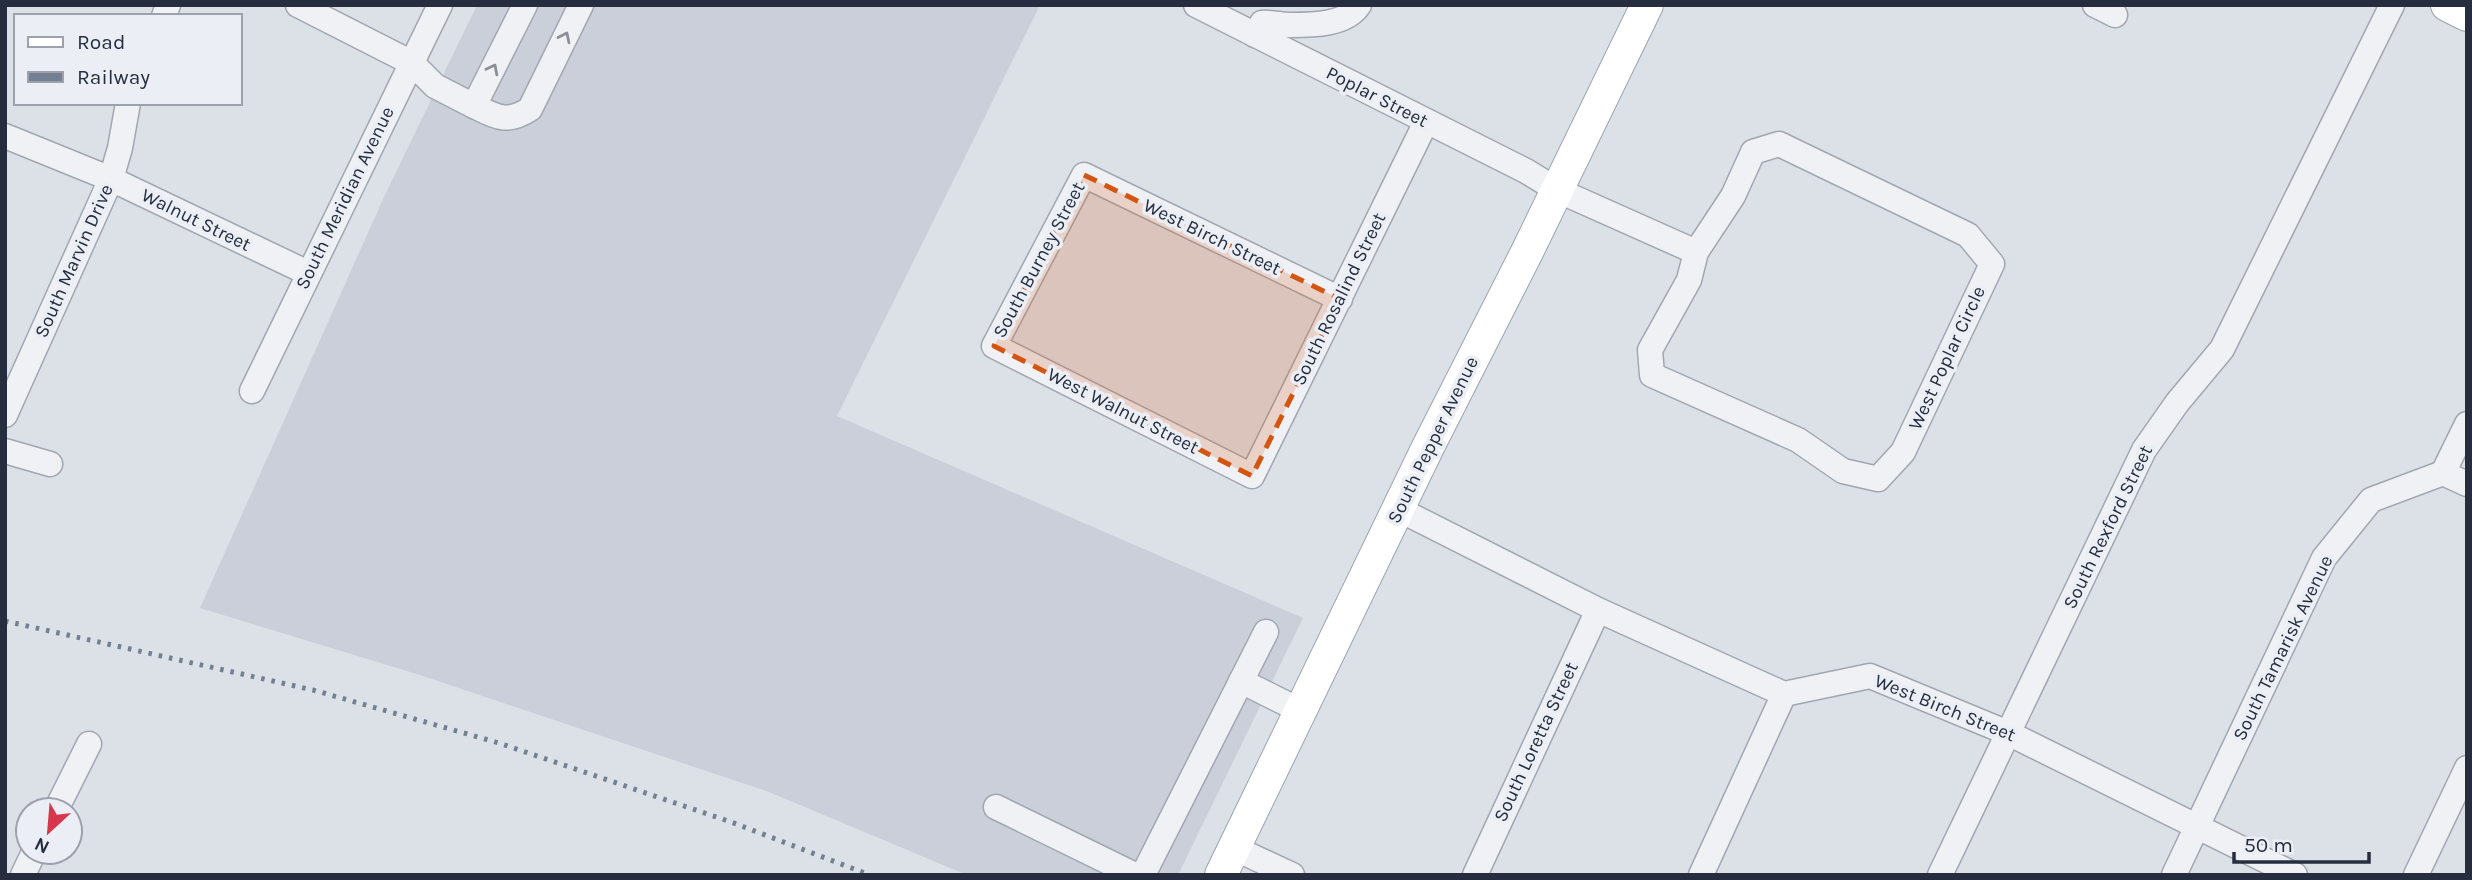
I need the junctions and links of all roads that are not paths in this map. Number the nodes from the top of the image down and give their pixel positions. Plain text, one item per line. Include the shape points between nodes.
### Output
1 (298, 5) edge
2 (440, 5) edge
3 (525, 5) edge
4 (580, 5) edge
5 (1196, 5) edge
6 (1359, 5) edge
7 (1647, 5) edge
8 (2392, 5) edge
9 (2447, 5) edge
10 (2467, 15) edge
11 (1255, 35) junction
12 (412, 63) junction
13 (128, 105) edge
14 (474, 106) junction
15 (1426, 122) junction
16 (5, 136) edge
17 (1084, 175) joint
18 (111, 179) junction
19 (1557, 190) junction
20 (1696, 252) junction
21 (308, 273) junction
22 (1340, 299) junction
23 (994, 346) joint
24 (252, 391) dead end
25 (5, 415) edge
26 (2467, 425) edge
27 (5, 451) edge
28 (50, 464) dead end
29 (2443, 472) junction
30 (1251, 476) joint
31 (2467, 484) edge
32 (1398, 509) junction
33 (1598, 610) junction
34 (1266, 632) dead end
35 (1241, 681) junction
36 (1784, 694) junction
37 (1301, 711) junction
38 (2008, 733) junction
39 (89, 744) dead end
40 (2467, 768) edge
41 (63, 796) edge
42 (996, 807) dead end
43 (2197, 827) junction
44 (1227, 862) edge
45 (1135, 875) edge
46 (1143, 875) edge
47 (1292, 875) edge
48 (1475, 875) edge
49 (1701, 875) edge
50 (1940, 875) edge
51 (2174, 875) edge
52 (2295, 875) edge
53 (2416, 875) edge

1 - 12 street
2 - 12 street, South Meridian Avenue
14 -> 3 street
14 -> 4 street via 499,118 516,118 530,109
5 - 11 street, Poplar Street
6 - 11 street via 1344,20 1291,25 1266,22
7 - 19 main road, South Pepper Avenue
8 - 38 street, South Rexford Street via 2222,349 2144,450
9 - 10 main road
11 - 15 street, Poplar Street
12 - 14 street via 435,86
12 - 21 street, South Meridian Avenue
13 - 18 street, South Marvin Drive
15 - 19 street, Poplar Street
15 - 22 street, South Rosalind Street
16 - 18 street, Walnut Street
17 - 22 street, West Birch Street
17 - 23 street, South Burney Street
18 - 21 street, Walnut Street
18 - 25 street, South Marvin Drive
19 - 20 street, Poplar Street
19 - 32 main road, South Pepper Avenue
20 - 20 street, West Poplar Circle via 1733,196 1752,152 1779,144 1968,235 1992,264 1903,452 1878,479 1843,471 1798,440 1652,375 1650,351 1689,280
21 - 24 street, South Meridian Avenue
22 - 30 street, South Rosalind Street
23 - 30 street, West Walnut Street
26 - 29 street
27 - 28 street
29 - 31 street
29 - 43 street, South Tamarisk Avenue via 2371,500 2324,558
32 - 33 street
32 - 37 main road, South Pepper Avenue
33 - 36 street
33 - 48 street, South Loretta Street
34 - 35 street
35 - 37 street
35 - 46 street
36 - 38 street, West Birch Street via 1870,676
36 - 49 street
37 - 44 main road, South Pepper Avenue
38 - 43 street, West Birch Street
38 - 50 street, South Rexford Street
39 - 41 street
40 - 53 street
42 - 45 street
43 - 51 street, South Tamarisk Avenue
43 - 52 street, West Birch Street
44 - 47 street

